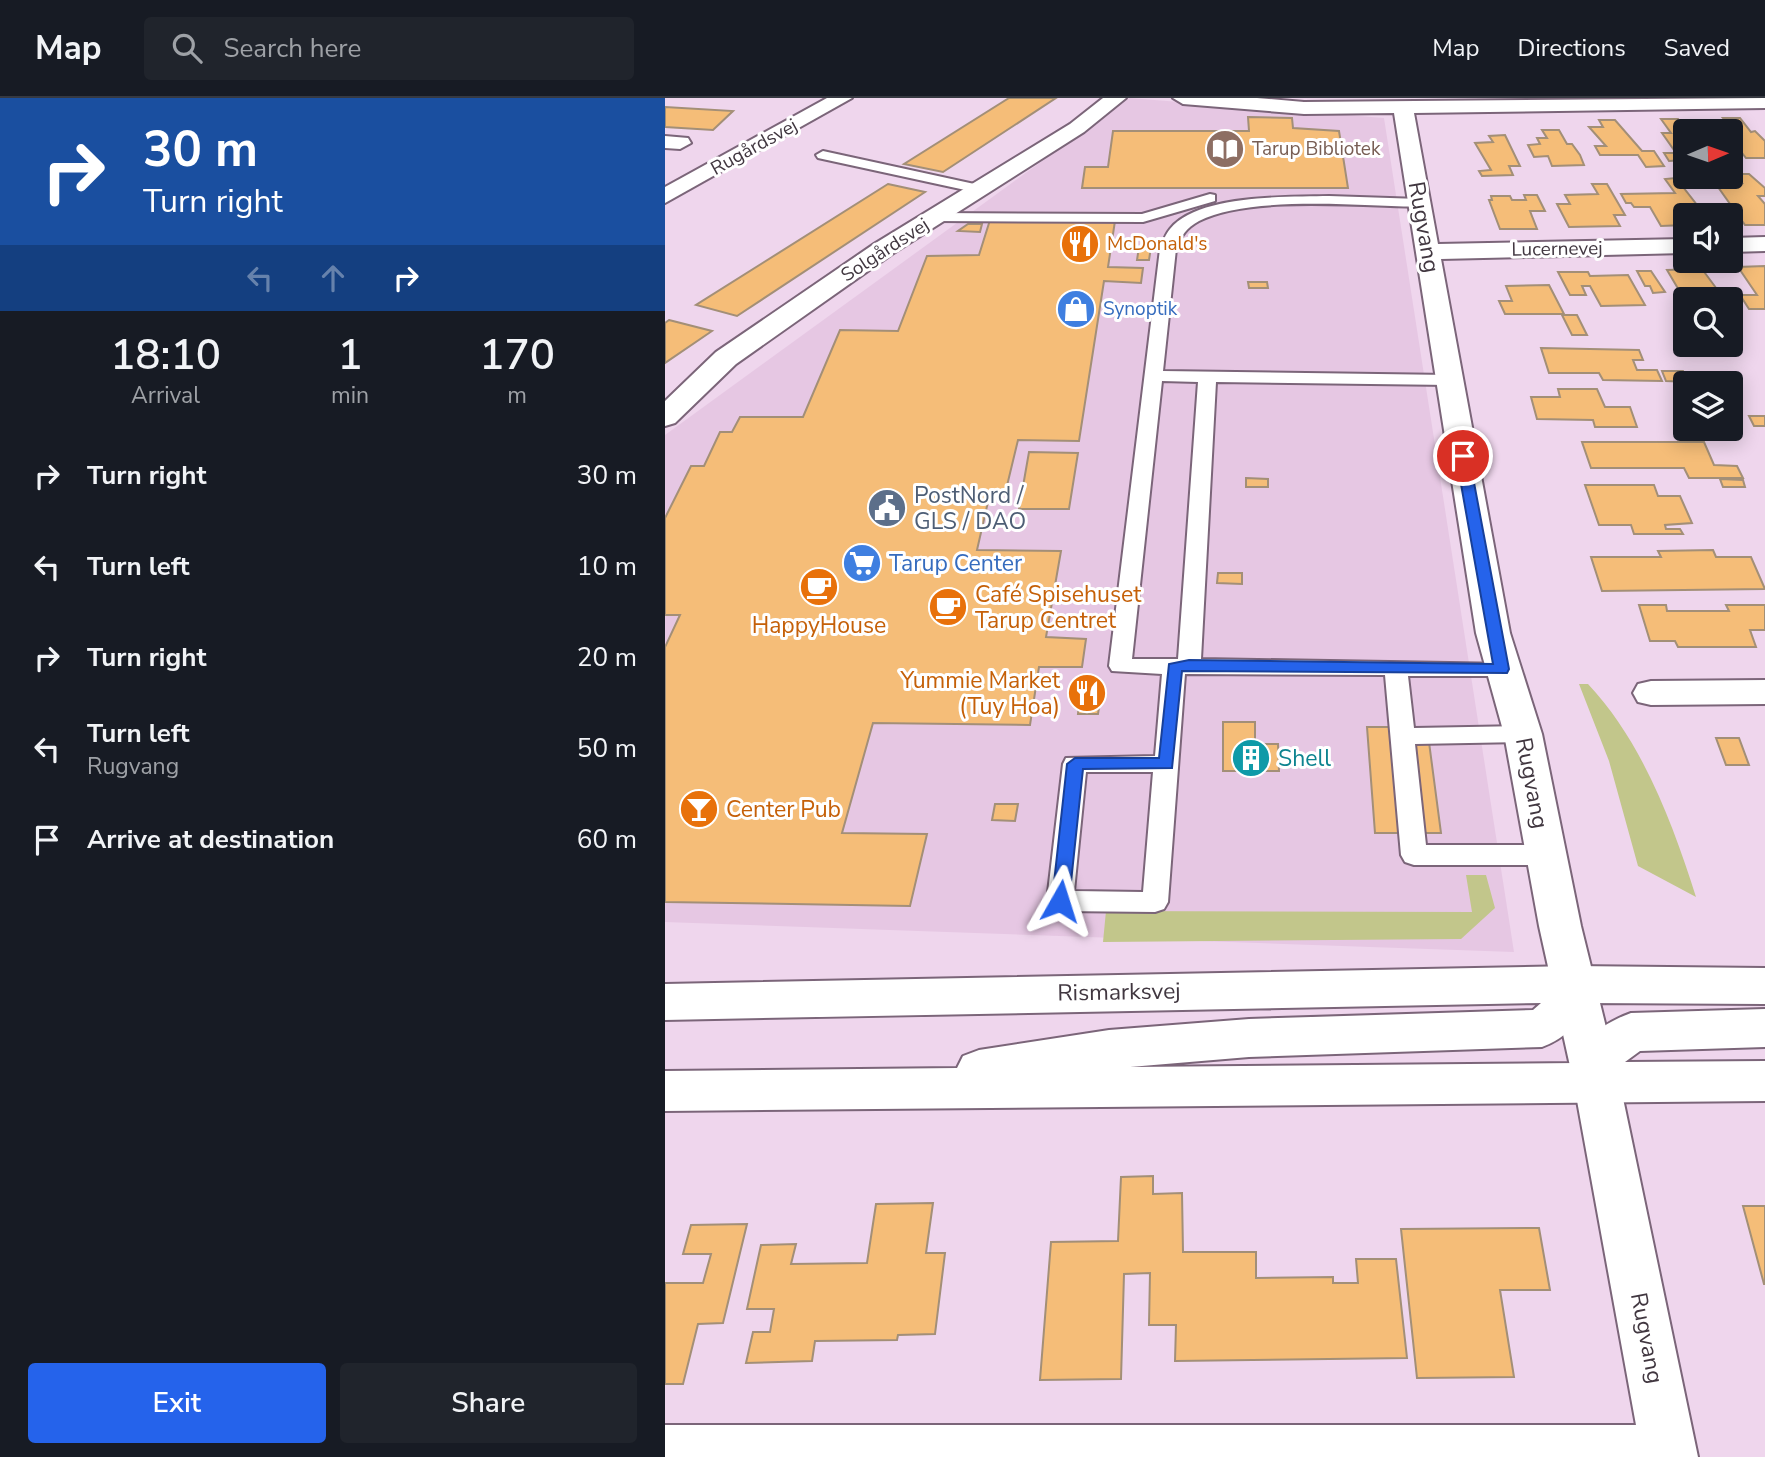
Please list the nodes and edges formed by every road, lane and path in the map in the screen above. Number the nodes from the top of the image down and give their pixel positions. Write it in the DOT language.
graph roads {
  1 [pos="842,98"];
  2 [pos="1116,98"];
  3 [pos="1183,98"];
  4 [pos="1765,102"];
  5 [pos="1403,108"];
  6 [pos="823,155"];
  7 [pos="665,195"];
  8 [pos="977,197"];
  9 [pos="1284,201"];
  10 [pos="1419,203"];
  11 [pos="936,217"];
  12 [pos="1765,244"];
  13 [pos="1743,245"];
  14 [pos="1673,246"];
  15 [pos="1428,252"];
  16 [pos="1154,376"];
  17 [pos="1207,377"];
  18 [pos="1450,380"];
  19 [pos="665,416"];
  20 [pos="1182,666"];
  21 [pos="1396,668"];
  22 [pos="1502,669"];
  23 [pos="1765,692"];
  24 [pos="1651,693"];
  25 [pos="1523,734"];
  26 [pos="1403,736"];
  27 [pos="1167,764"];
  28 [pos="1545,855"];
  29 [pos="1573,984"];
  30 [pos="1765,985"];
  31 [pos="665,1002"];
  32 [pos="1765,1028"];
  33 [pos="1765,1082"];
  34 [pos="1597,1084"];
  35 [pos="846,1090"];
  36 [pos="665,1091"];
  37 [pos="665,1453"];
  38 [pos="1669,1455"];
  1 -- 7 [label="street, Rugårdsvej"];
  2 -- 8 [label="street, Solgårdsvej"];
  3 -- 5 [label="street"];
  4 -- 5 [label="street"];
  5 -- 10 [label="street, Rugvang"];
  6 -- 8 [label="lane"];
  8 -- 11 [label="street, Solgårdsvej"];
  9 -- 10 [label="lane"];
  9 -- 11 [label="lane"];
  9 -- 16 [label="lane"];
  10 -- 15 [label="street, Rugvang"];
  11 -- 19 [label="street, Solgårdsvej"];
  12 -- 13 [label="street"];
  14 -- 15 [label="street, Lucernevej"];
  15 -- 18 [label="street, Rugvang"];
  16 -- 17 [label="lane"];
  16 -- 20 [label="lane"];
  17 -- 18 [label="lane"];
  17 -- 20 [label="lane"];
  18 -- 22 [label="street, Rugvang"];
  20 -- 21 [label="lane"];
  20 -- 27 [label="lane"];
  21 -- 22 [label="lane"];
  21 -- 26 [label="lane"];
  22 -- 25 [label="street, Rugvang"];
  23 -- 24 [label="street"];
  25 -- 26 [label="lane"];
  25 -- 28 [label="street, Rugvang"];
  26 -- 28 [label="lane"];
  27 -- 27 [label="lane"];
  28 -- 29 [label="street, Rugvang"];
  29 -- 30 [label="street, Rismarksvej"];
  29 -- 31 [label="street, Rismarksvej"];
  29 -- 34 [label="street, Rugvang"];
  29 -- 35 [label="street"];
  32 -- 34 [label="street"];
  33 -- 34 [label="street"];
  34 -- 35 [label="street"];
  34 -- 38 [label="street, Rugvang"];
  35 -- 36 [label="street"];
  37 -- 38 [label="street"];
}
